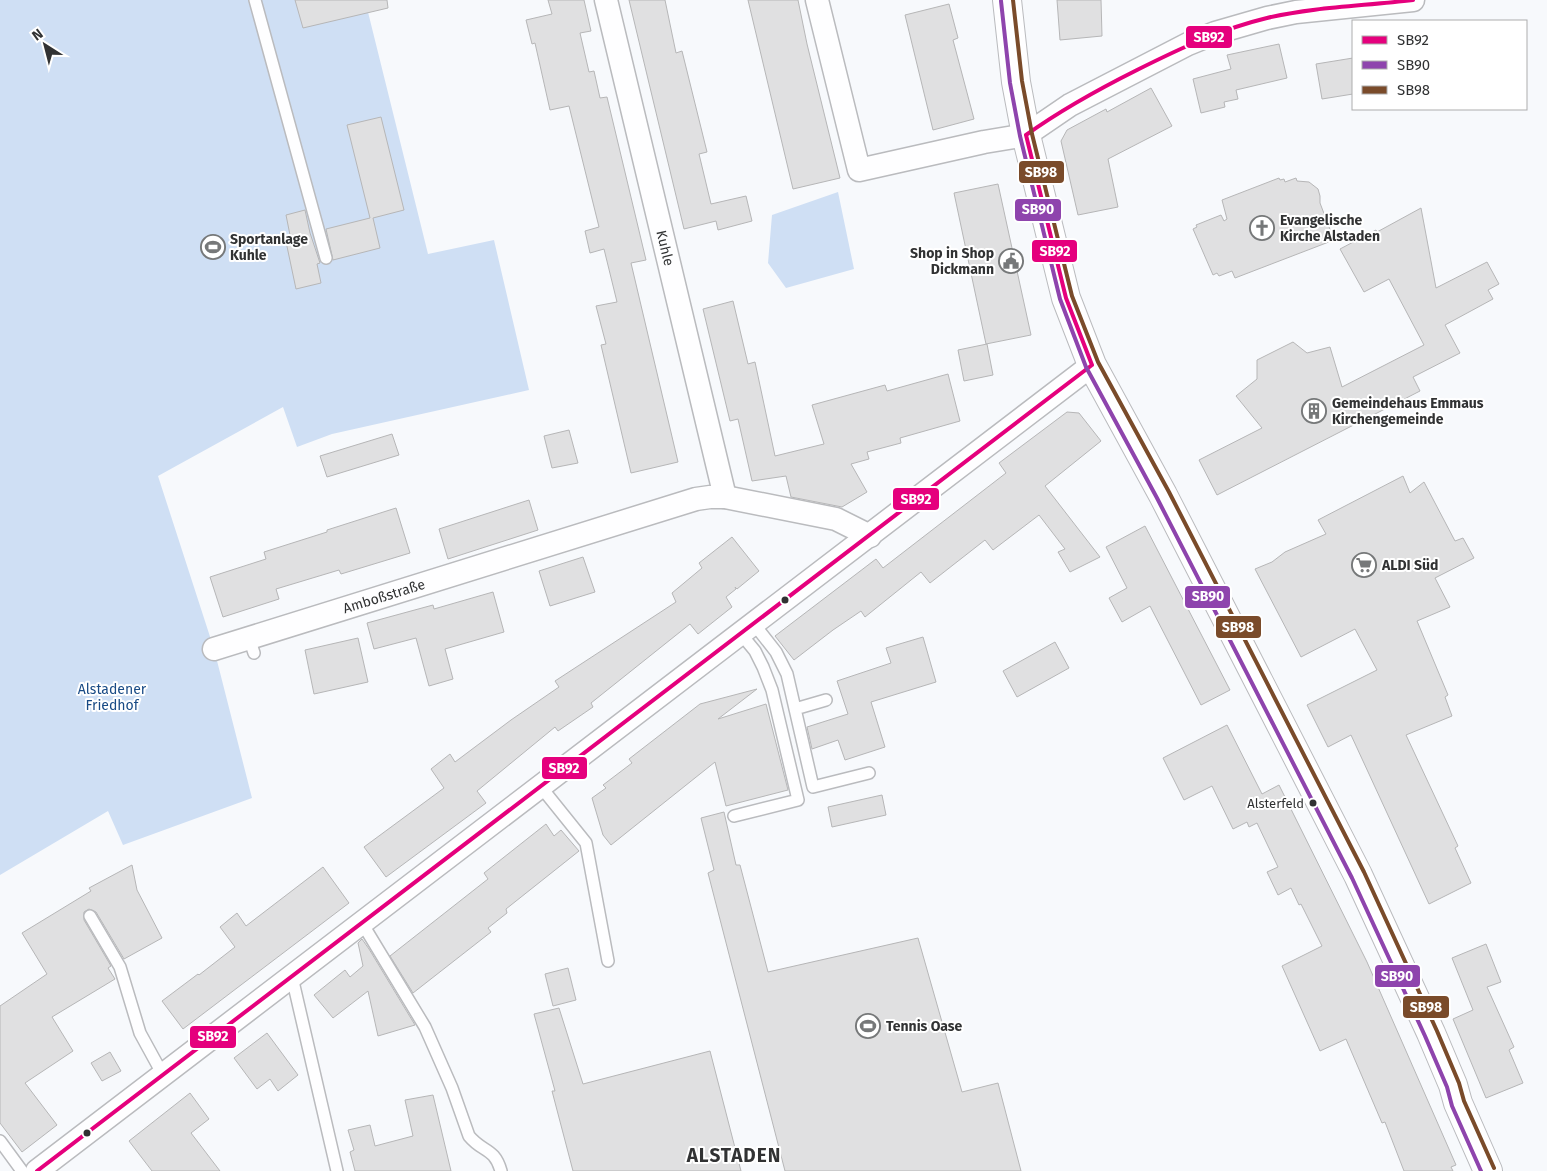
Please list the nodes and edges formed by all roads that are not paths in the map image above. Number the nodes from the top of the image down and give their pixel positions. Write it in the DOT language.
graph roads {
  1 [pos="255,0"];
  2 [pos="606,0"];
  3 [pos="817,0"];
  4 [pos="1007,0"];
  5 [pos="1413,0"];
  6 [pos="1026,135"];
  7 [pos="326,258"];
  8 [pos="1092,365"];
  9 [pos="725,497"];
  10 [pos="870,536"];
  11 [pos="748,629"];
  12 [pos="214,649"];
  13 [pos="826,700"];
  14 [pos="795,709"];
  15 [pos="869,773"];
  16 [pos="541,787"];
  17 [pos="734,816"];
  18 [pos="90,916"];
  19 [pos="362,923"];
  20 [pos="608,961"];
  21 [pos="292,977"];
  22 [pos="163,1075"];
  23 [pos="0,1141"];
  24 [pos="22,1171"];
  25 [pos="37,1171"];
  26 [pos="337,1171"];
  27 [pos="501,1171"];
  28 [pos="1488,1171"];
  1 -- 7 [label="lane"];
  2 -- 9 [label="street, Kuhle"];
  3 -- 6 [label="street"];
  4 -- 6 [label="street"];
  5 -- 6 [label="street"];
  6 -- 8 [label="street"];
  8 -- 10 [label="street"];
  8 -- 28 [label="street"];
  9 -- 10 [label="street, Amboßstraße"];
  9 -- 12 [label="street, Amboßstraße"];
  10 -- 11 [label="street"];
  11 -- 14 [label="lane"];
  11 -- 16 [label="street"];
  11 -- 17 [label="lane"];
  13 -- 14 [label="lane"];
  14 -- 15 [label="lane"];
  16 -- 19 [label="street"];
  16 -- 20 [label="lane"];
  18 -- 22 [label="lane"];
  19 -- 21 [label="street"];
  19 -- 27 [label="lane"];
  21 -- 22 [label="street"];
  21 -- 26 [label="lane"];
  22 -- 25 [label="street"];
  23 -- 24 [label="lane"];
}
